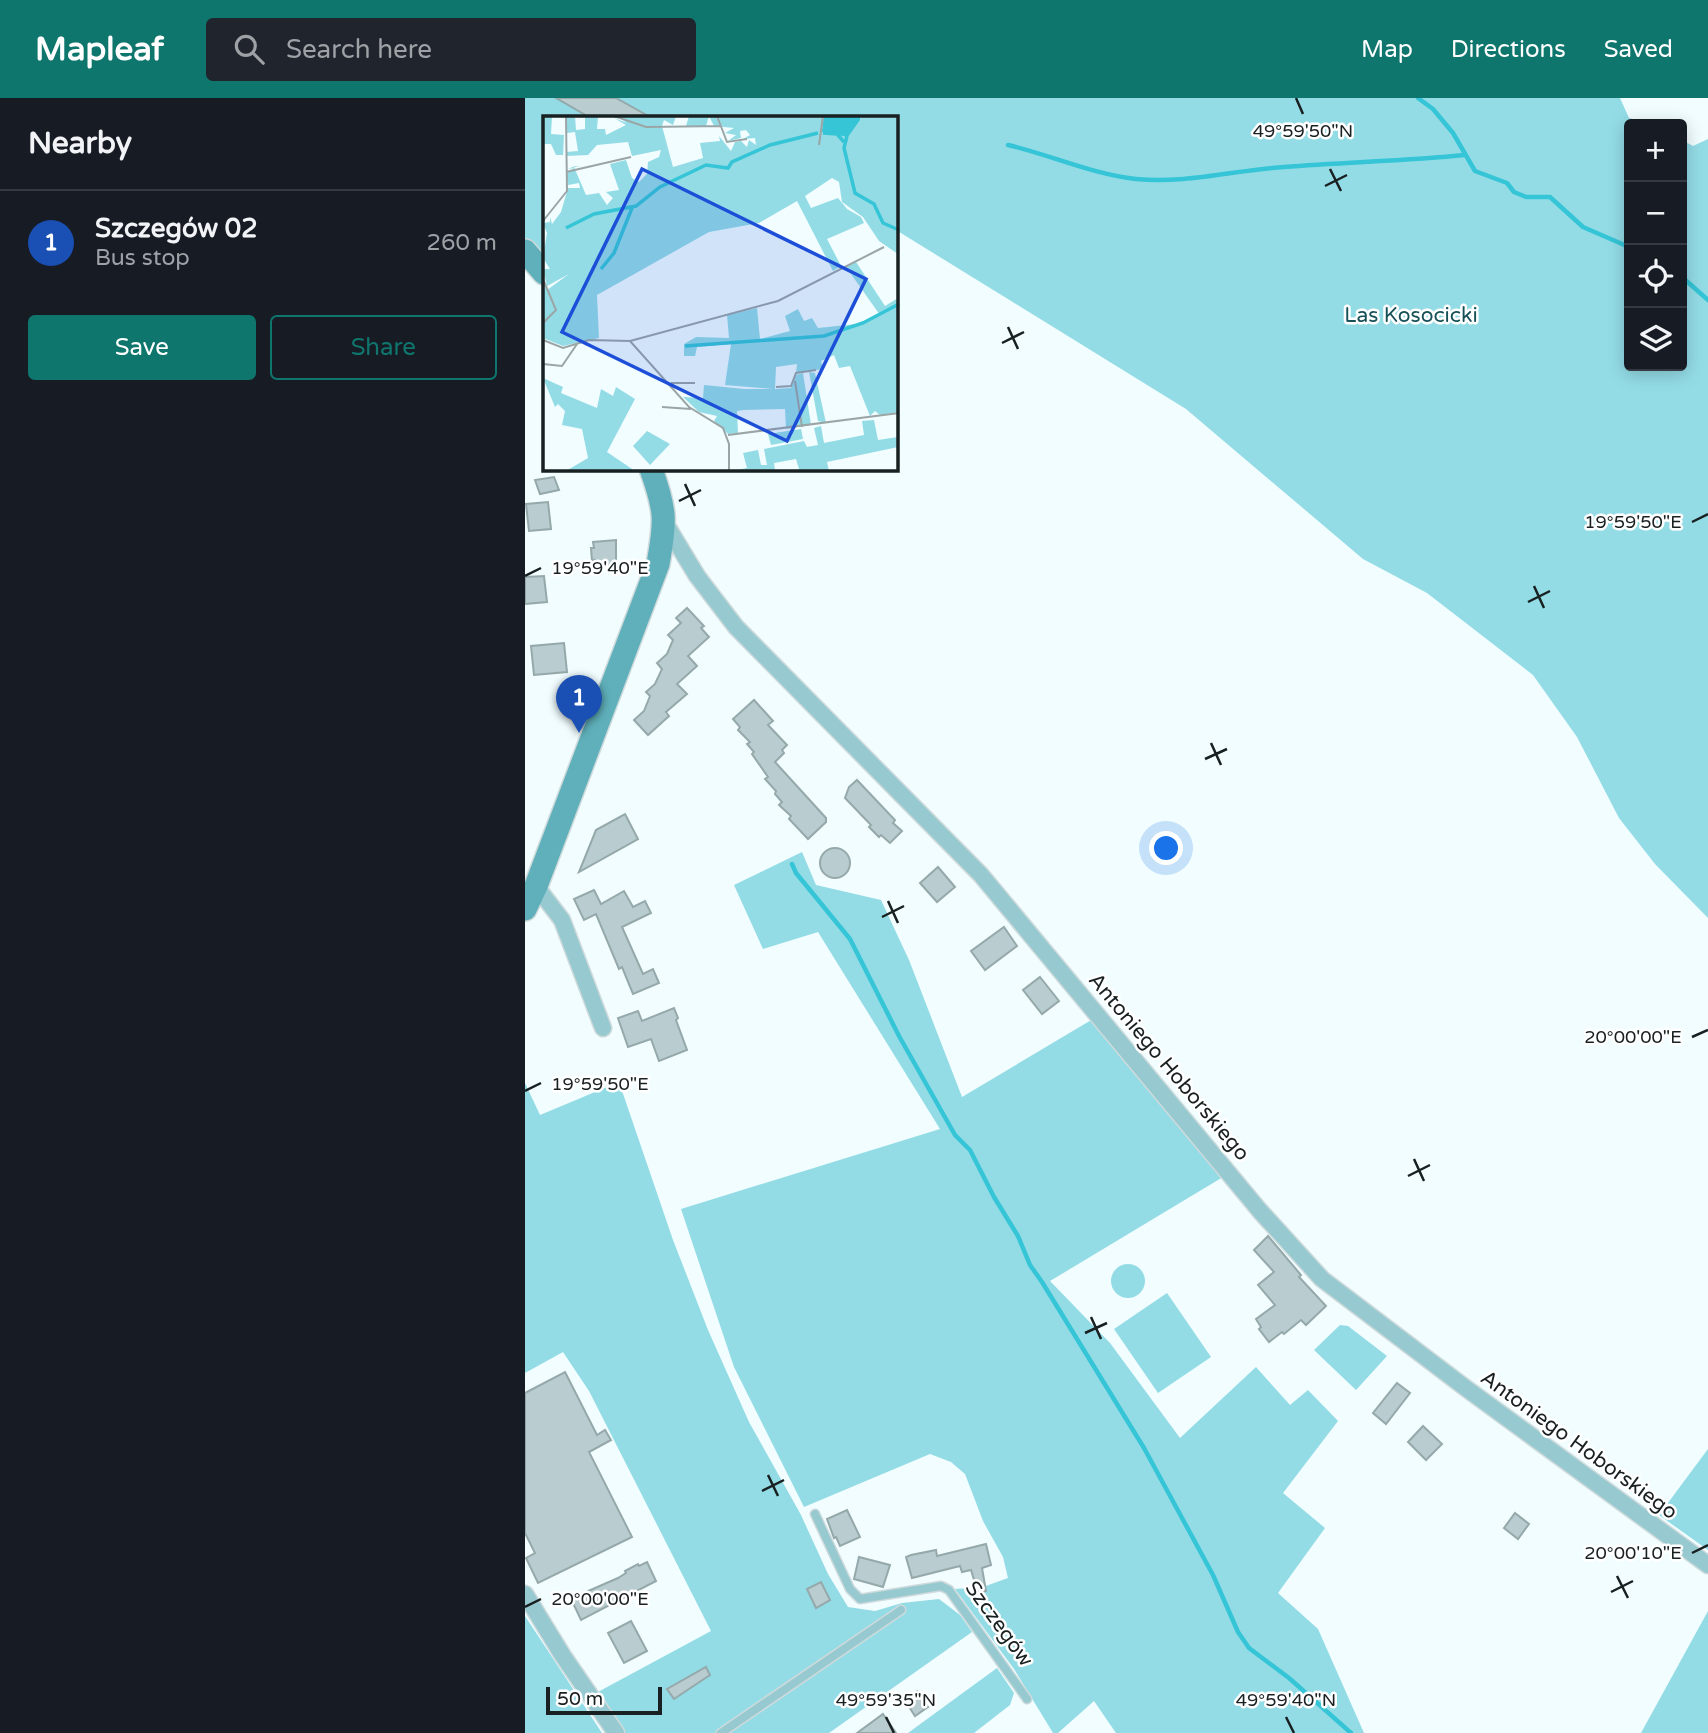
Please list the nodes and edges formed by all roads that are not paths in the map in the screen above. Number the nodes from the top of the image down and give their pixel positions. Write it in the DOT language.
graph roads {
  1 [pos="525,251"];
  2 [pos="543,272"];
  3 [pos="652,471"];
  4 [pos="665,523"];
  5 [pos="536,886"];
  6 [pos="525,909"];
  7 [pos="603,1028"];
  8 [pos="815,1514"];
  9 [pos="1708,1565"];
  10 [pos="525,1594"];
  11 [pos="901,1610"];
  12 [pos="1027,1699"];
  13 [pos="616,1733"];
  14 [pos="721,1733"];
  1 -- 2 [label="street"];
  3 -- 4 [label="street"];
  4 -- 5 [label="street"];
  4 -- 9 [label="street, Antoniego Hoborskiego"];
  5 -- 6 [label="street"];
  5 -- 7 [label="street"];
  8 -- 12 [label="lane, Szczegów"];
  10 -- 13 [label="street"];
  11 -- 14 [label="lane"];
}
